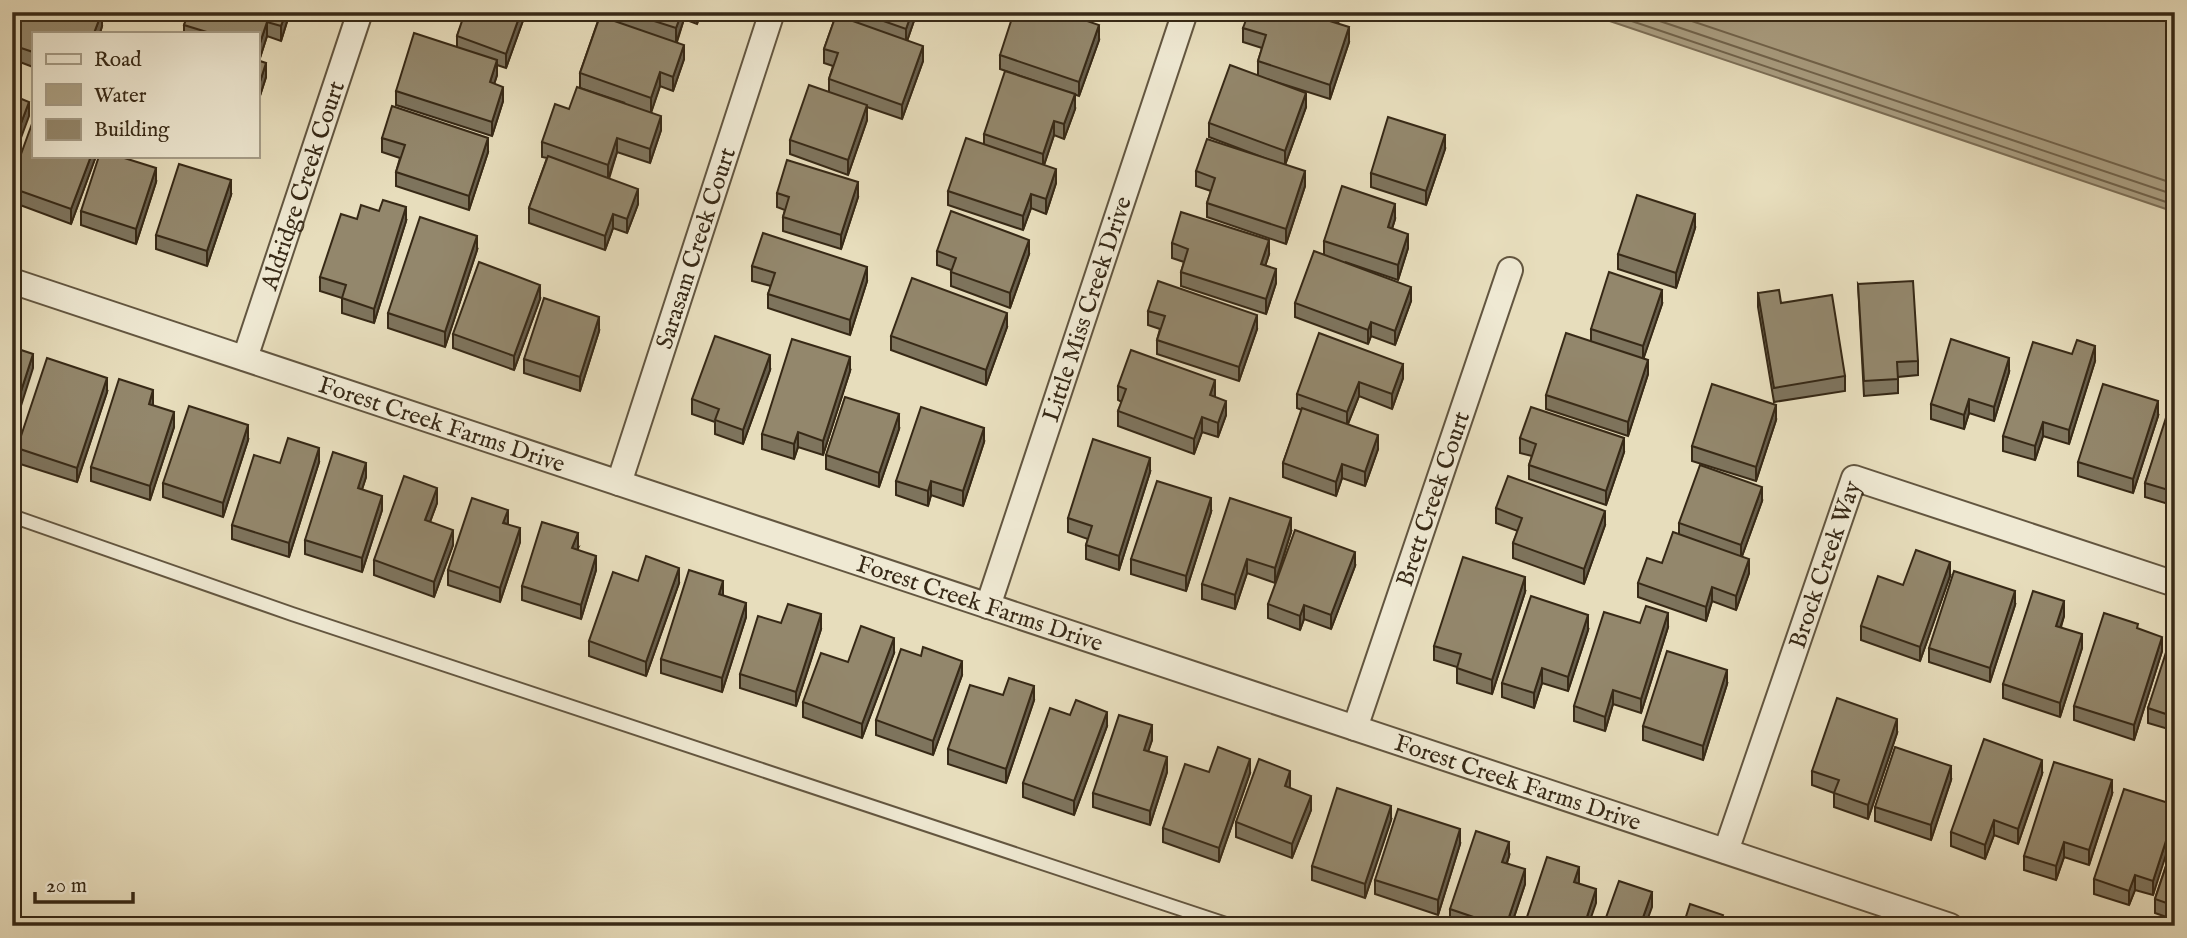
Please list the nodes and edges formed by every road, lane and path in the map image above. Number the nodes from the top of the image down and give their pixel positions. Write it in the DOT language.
graph roads {
  1 [pos="360,12"];
  2 [pos="772,12"];
  3 [pos="1185,12"];
  4 [pos="1510,270"];
  5 [pos="12,281"];
  6 [pos="245,358"];
  7 [pos="619,483"];
  8 [pos="12,516"];
  9 [pos="2175,584"];
  10 [pos="988,606"];
  11 [pos="1355,728"];
  12 [pos="1726,851"];
  13 [pos="1232,926"];
  14 [pos="1950,926"];
  1 -- 6 [label="street, Aldridge Creek Court"];
  2 -- 7 [label="street, Sarasam Creek Court"];
  3 -- 10 [label="street, Little Miss Creek Drive"];
  4 -- 11 [label="street, Brett Creek Court"];
  5 -- 6 [label="street, Forest Creek Farms Drive"];
  6 -- 7 [label="street, Forest Creek Farms Drive"];
  7 -- 10 [label="street, Forest Creek Farms Drive"];
  8 -- 13 [label="lane"];
  9 -- 12 [label="street, Brock Creek Way"];
  10 -- 11 [label="street, Forest Creek Farms Drive"];
  11 -- 12 [label="street, Forest Creek Farms Drive"];
  12 -- 14 [label="street, Forest Creek Farms Drive"];
}
